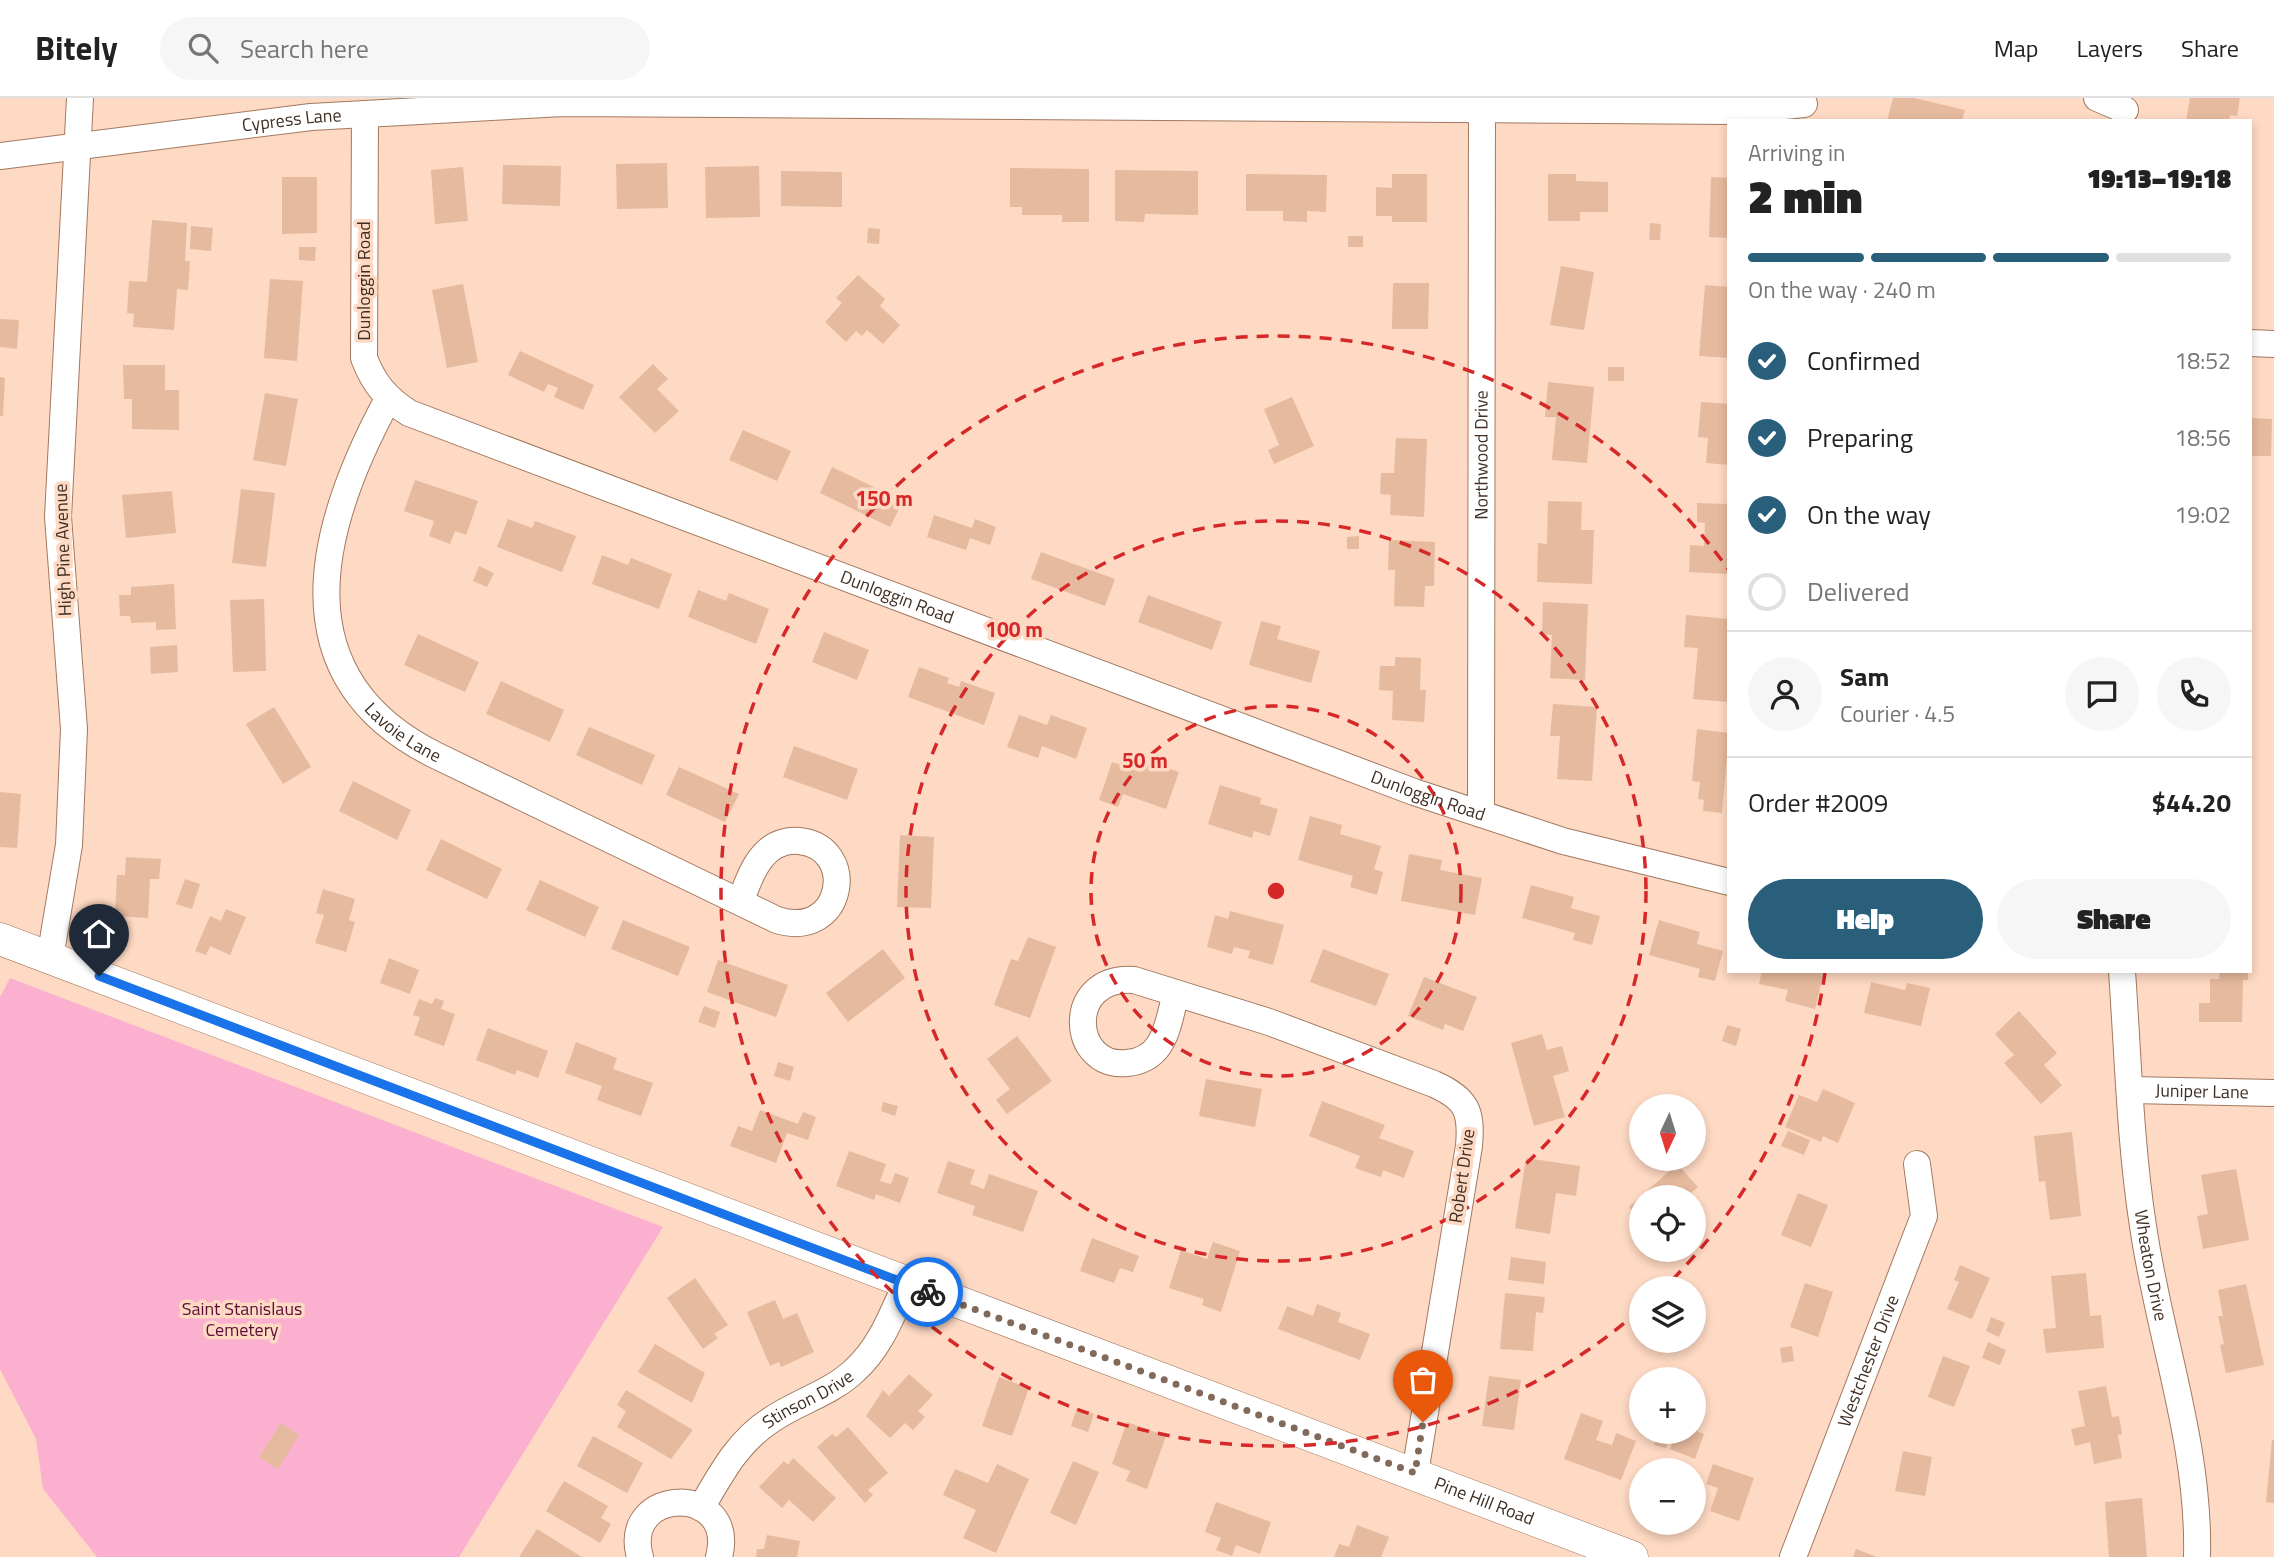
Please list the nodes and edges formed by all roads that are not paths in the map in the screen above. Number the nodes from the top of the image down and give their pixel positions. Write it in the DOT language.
graph roads {
  1 [pos="80,98"];
  2 [pos="2097,98"];
  3 [pos="562,101"];
  4 [pos="920,102"];
  5 [pos="1201,103"];
  6 [pos="1482,104"];
  7 [pos="1804,108"];
  8 [pos="2125,109"];
  9 [pos="365,114"];
  10 [pos="76,147"];
  11 [pos="0,156"];
  12 [pos="2252,344"];
  13 [pos="2274,344"];
  14 [pos="388,399"];
  15 [pos="1481,814"];
  16 [pos="1727,882"];
  17 [pos="740,902"];
  18 [pos="0,939"];
  19 [pos="50,958"];
  20 [pos="2122,973"];
  21 [pos="1176,994"];
  22 [pos="2130,1090"];
  23 [pos="2274,1093"];
  24 [pos="1917,1164"];
  25 [pos="906,1284"];
  26 [pos="1415,1473"];
  27 [pos="701,1508"];
  28 [pos="640,1557"];
  29 [pos="719,1557"];
  30 [pos="1632,1557"];
  31 [pos="1793,1557"];
  32 [pos="2197,1557"];
  1 -- 10 [label="street, High Pine Avenue"];
  2 -- 8 [label="street"];
  3 -- 4 [label="street, Cypress Lane"];
  3 -- 9 [label="street, Cypress Lane"];
  4 -- 5 [label="street, Cypress Lane"];
  5 -- 6 [label="street, Cypress Lane"];
  6 -- 7 [label="street, Cypress Lane"];
  6 -- 15 [label="street, Northwood Drive"];
  9 -- 10 [label="street, Cypress Lane"];
  9 -- 14 [label="street, Dunloggin Road"];
  10 -- 11 [label="street, Cypress Lane"];
  10 -- 19 [label="street, High Pine Avenue"];
  12 -- 13 [label="street"];
  14 -- 15 [label="street, Dunloggin Road"];
  14 -- 17 [label="street, Lavoie Lane"];
  15 -- 16 [label="street, Dunloggin Road"];
  18 -- 19 [label="street, Pine Hill Road"];
  19 -- 25 [label="street, Pine Hill Road"];
  20 -- 22 [label="street, Wheaton Drive"];
  21 -- 26 [label="street, Robert Drive"];
  22 -- 23 [label="street, Juniper Lane"];
  22 -- 32 [label="street, Wheaton Drive"];
  24 -- 31 [label="street, Westchester Drive"];
  25 -- 26 [label="street, Pine Hill Road"];
  25 -- 27 [label="street, Stinson Drive"];
  26 -- 30 [label="street, Pine Hill Road"];
  27 -- 28 [label="street"];
  27 -- 29 [label="street"];
}
